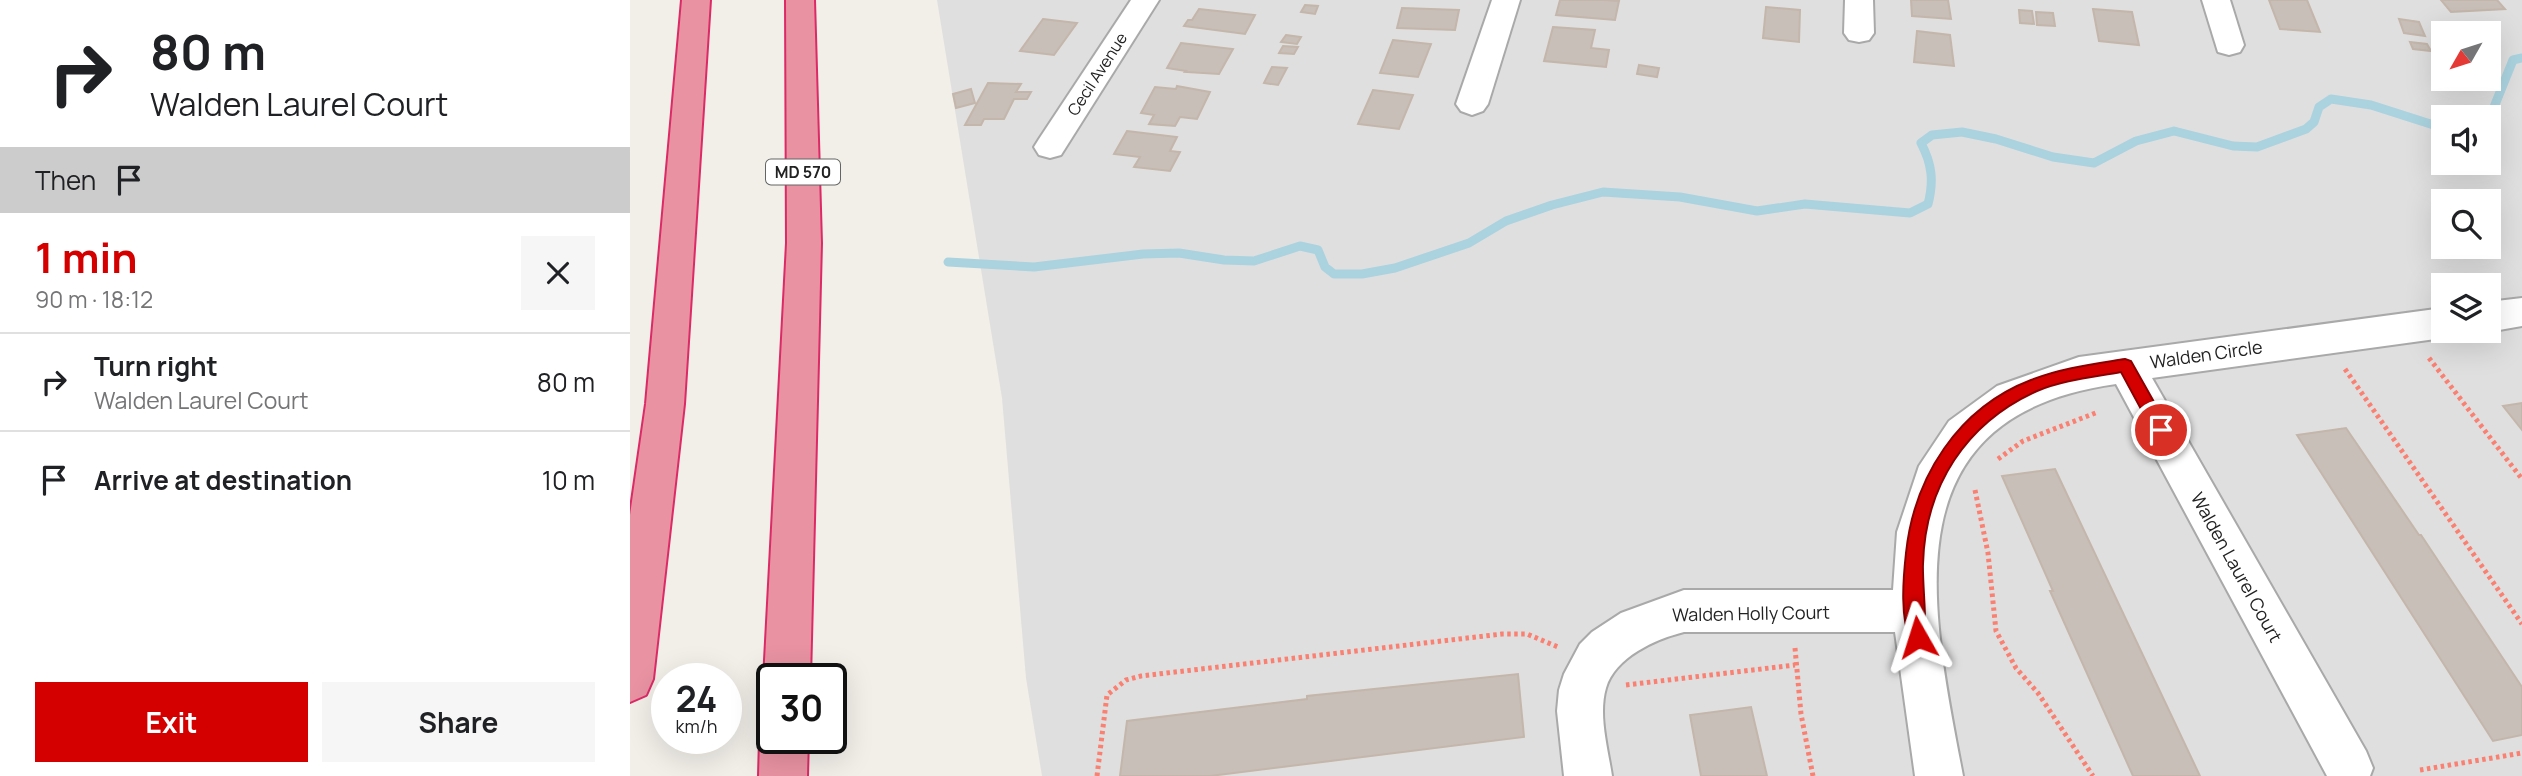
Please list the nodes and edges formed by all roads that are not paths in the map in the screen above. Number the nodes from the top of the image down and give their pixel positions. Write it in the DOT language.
graph roads {
  1 [pos="696,0"];
  2 [pos="800,0"];
  3 [pos="1145,0"];
  4 [pos="1506,0"];
  5 [pos="1859,0"];
  6 [pos="2216,0"];
  7 [pos="1859,33"];
  8 [pos="2230,45"];
  9 [pos="1472,104"];
  10 [pos="1050,147"];
  11 [pos="2522,312"];
  12 [pos="2501,315"];
  13 [pos="2431,340"];
  14 [pos="2125,365"];
  15 [pos="1914,611"];
  16 [pos="788,663"];
  17 [pos="630,679"];
  18 [pos="784,754"];
  19 [pos="2349,768"];
  20 [pos="783,776"];
  21 [pos="1588,776"];
  22 [pos="1939,776"];
  1 -- 17 [label="highway"];
  2 -- 16 [label="highway, MD 570"];
  3 -- 10 [label="street, Cecil Avenue"];
  4 -- 9 [label="street"];
  5 -- 7 [label="street"];
  6 -- 8 [label="street"];
  11 -- 12 [label="street"];
  13 -- 14 [label="street, Walden Circle"];
  14 -- 15 [label="street, Walden Circle"];
  14 -- 19 [label="street, Walden Laurel Court"];
  15 -- 21 [label="street, Walden Holly Court"];
  15 -- 22 [label="street, Walden Circle"];
  18 -- 20 [label="highway"];
}
